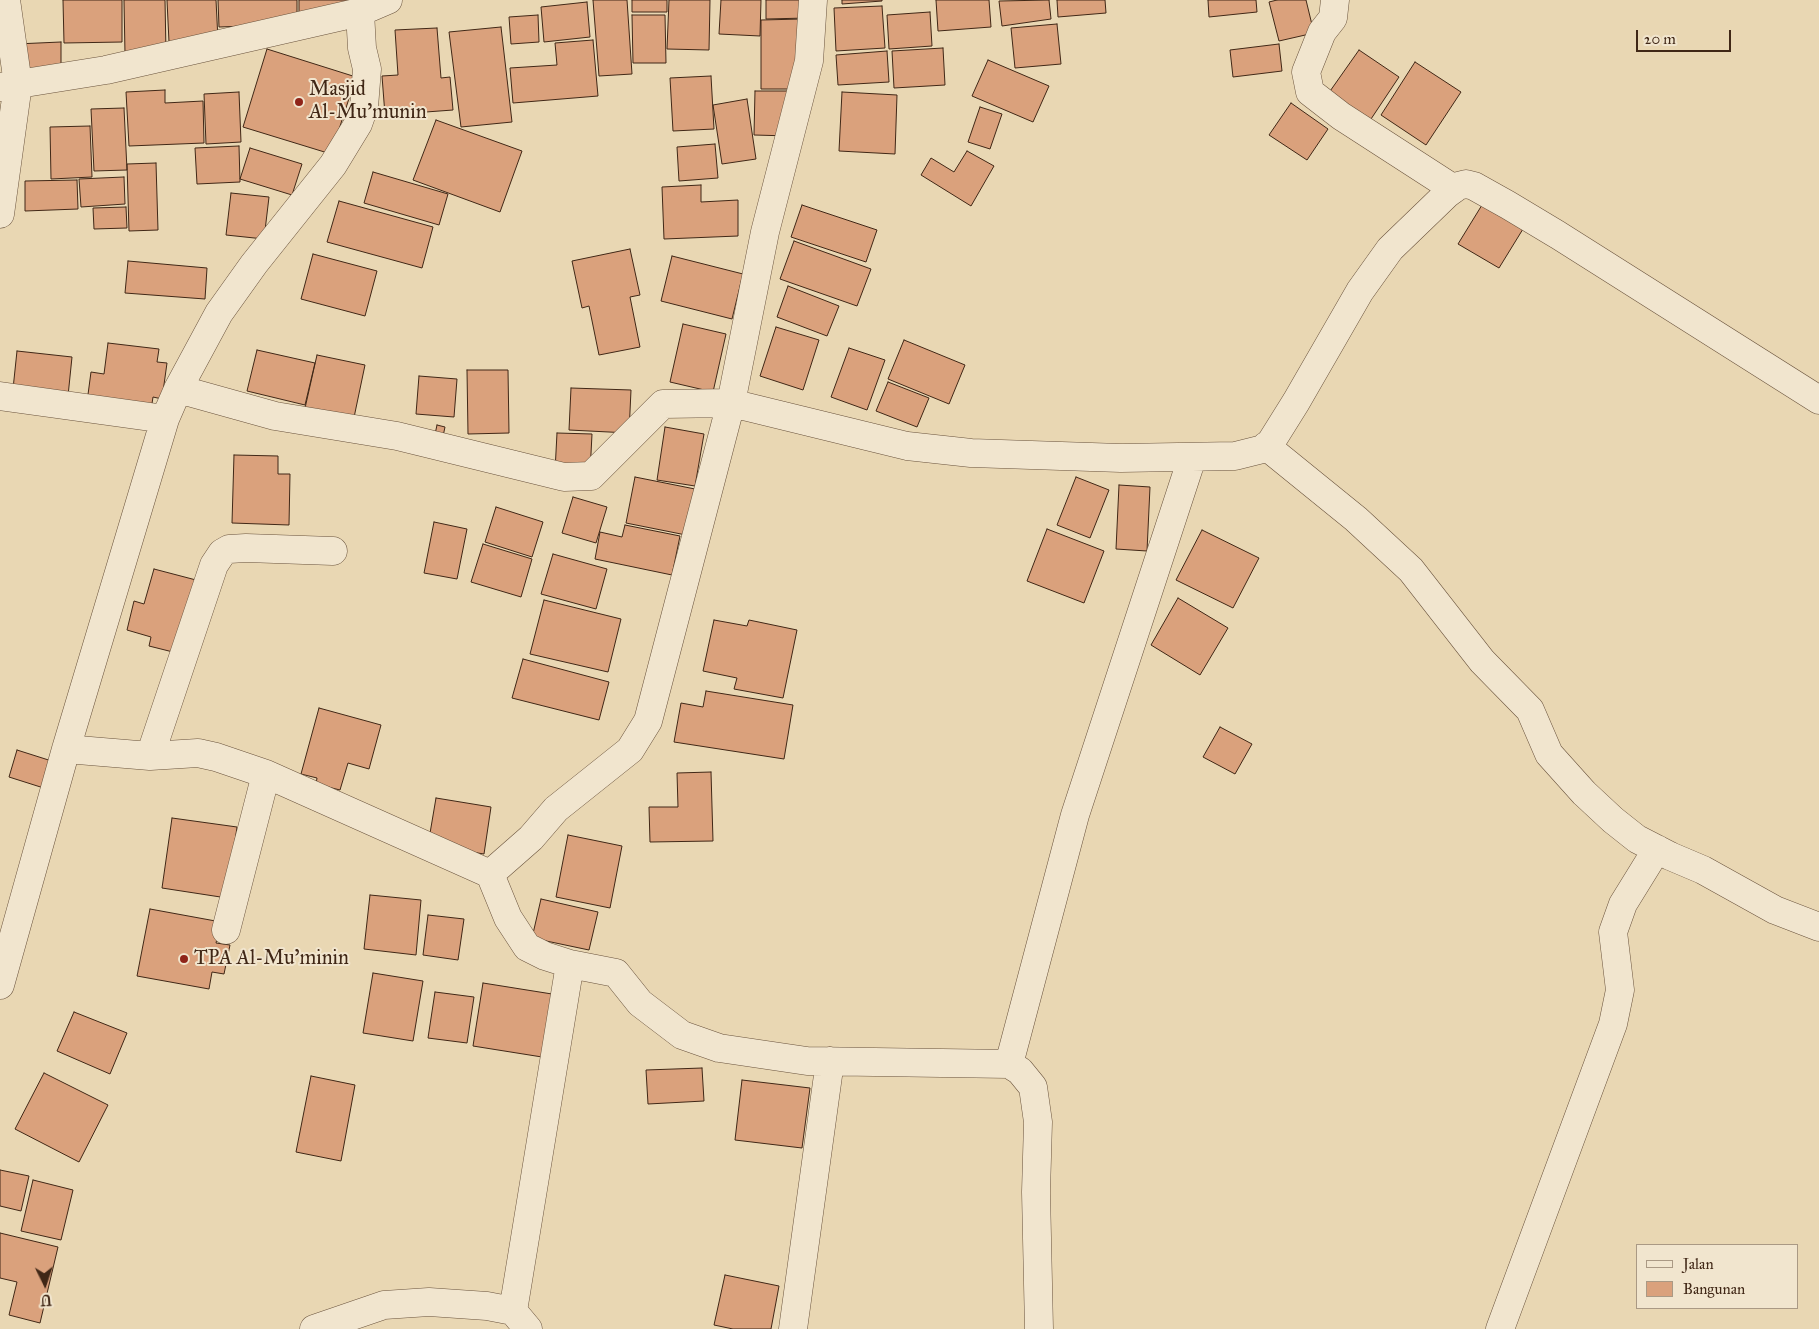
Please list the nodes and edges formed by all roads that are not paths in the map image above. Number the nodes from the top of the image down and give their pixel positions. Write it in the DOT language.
graph roads {
  1 [pos="6,0"];
  2 [pos="388,0"];
  3 [pos="813,0"];
  4 [pos="1335,0"];
  5 [pos="360,12"];
  6 [pos="9,86"];
  7 [pos="1454,189"];
  8 [pos="0,214"];
  9 [pos="178,390"];
  10 [pos="0,396"];
  11 [pos="1819,400"];
  12 [pos="731,402"];
  13 [pos="164,419"];
  14 [pos="1266,446"];
  15 [pos="1192,458"];
  16 [pos="333,551"];
  17 [pos="66,750"];
  18 [pos="150,756"];
  19 [pos="266,774"];
  20 [pos="1657,849"];
  21 [pos="490,874"];
  22 [pos="1819,927"];
  23 [pos="226,930"];
  24 [pos="570,964"];
  25 [pos="0,985"];
  26 [pos="830,1061"];
  27 [pos="1009,1064"];
  28 [pos="520,1320"];
  29 [pos="314,1329"];
  30 [pos="794,1329"];
  31 [pos="1039,1329"];
  32 [pos="1500,1329"];
  1 -- 6 [label="street"];
  2 -- 5 [label="street"];
  3 -- 12 [label="street"];
  4 -- 7 [label="street"];
  5 -- 6 [label="street"];
  5 -- 9 [label="street"];
  6 -- 8 [label="street"];
  7 -- 11 [label="street"];
  7 -- 14 [label="street"];
  9 -- 12 [label="street"];
  9 -- 13 [label="street"];
  10 -- 13 [label="street"];
  12 -- 15 [label="street"];
  12 -- 21 [label="street"];
  13 -- 17 [label="street"];
  14 -- 15 [label="street"];
  14 -- 20 [label="street"];
  15 -- 27 [label="street"];
  16 -- 18 [label="street"];
  17 -- 18 [label="street"];
  17 -- 25 [label="street"];
  18 -- 19 [label="street"];
  19 -- 21 [label="street"];
  19 -- 23 [label="street"];
  20 -- 22 [label="street"];
  20 -- 32 [label="street"];
  21 -- 24 [label="street"];
  24 -- 26 [label="street"];
  24 -- 28 [label="street"];
  26 -- 27 [label="street"];
  26 -- 30 [label="street"];
  27 -- 31 [label="street"];
  28 -- 29 [label="street"];
}
